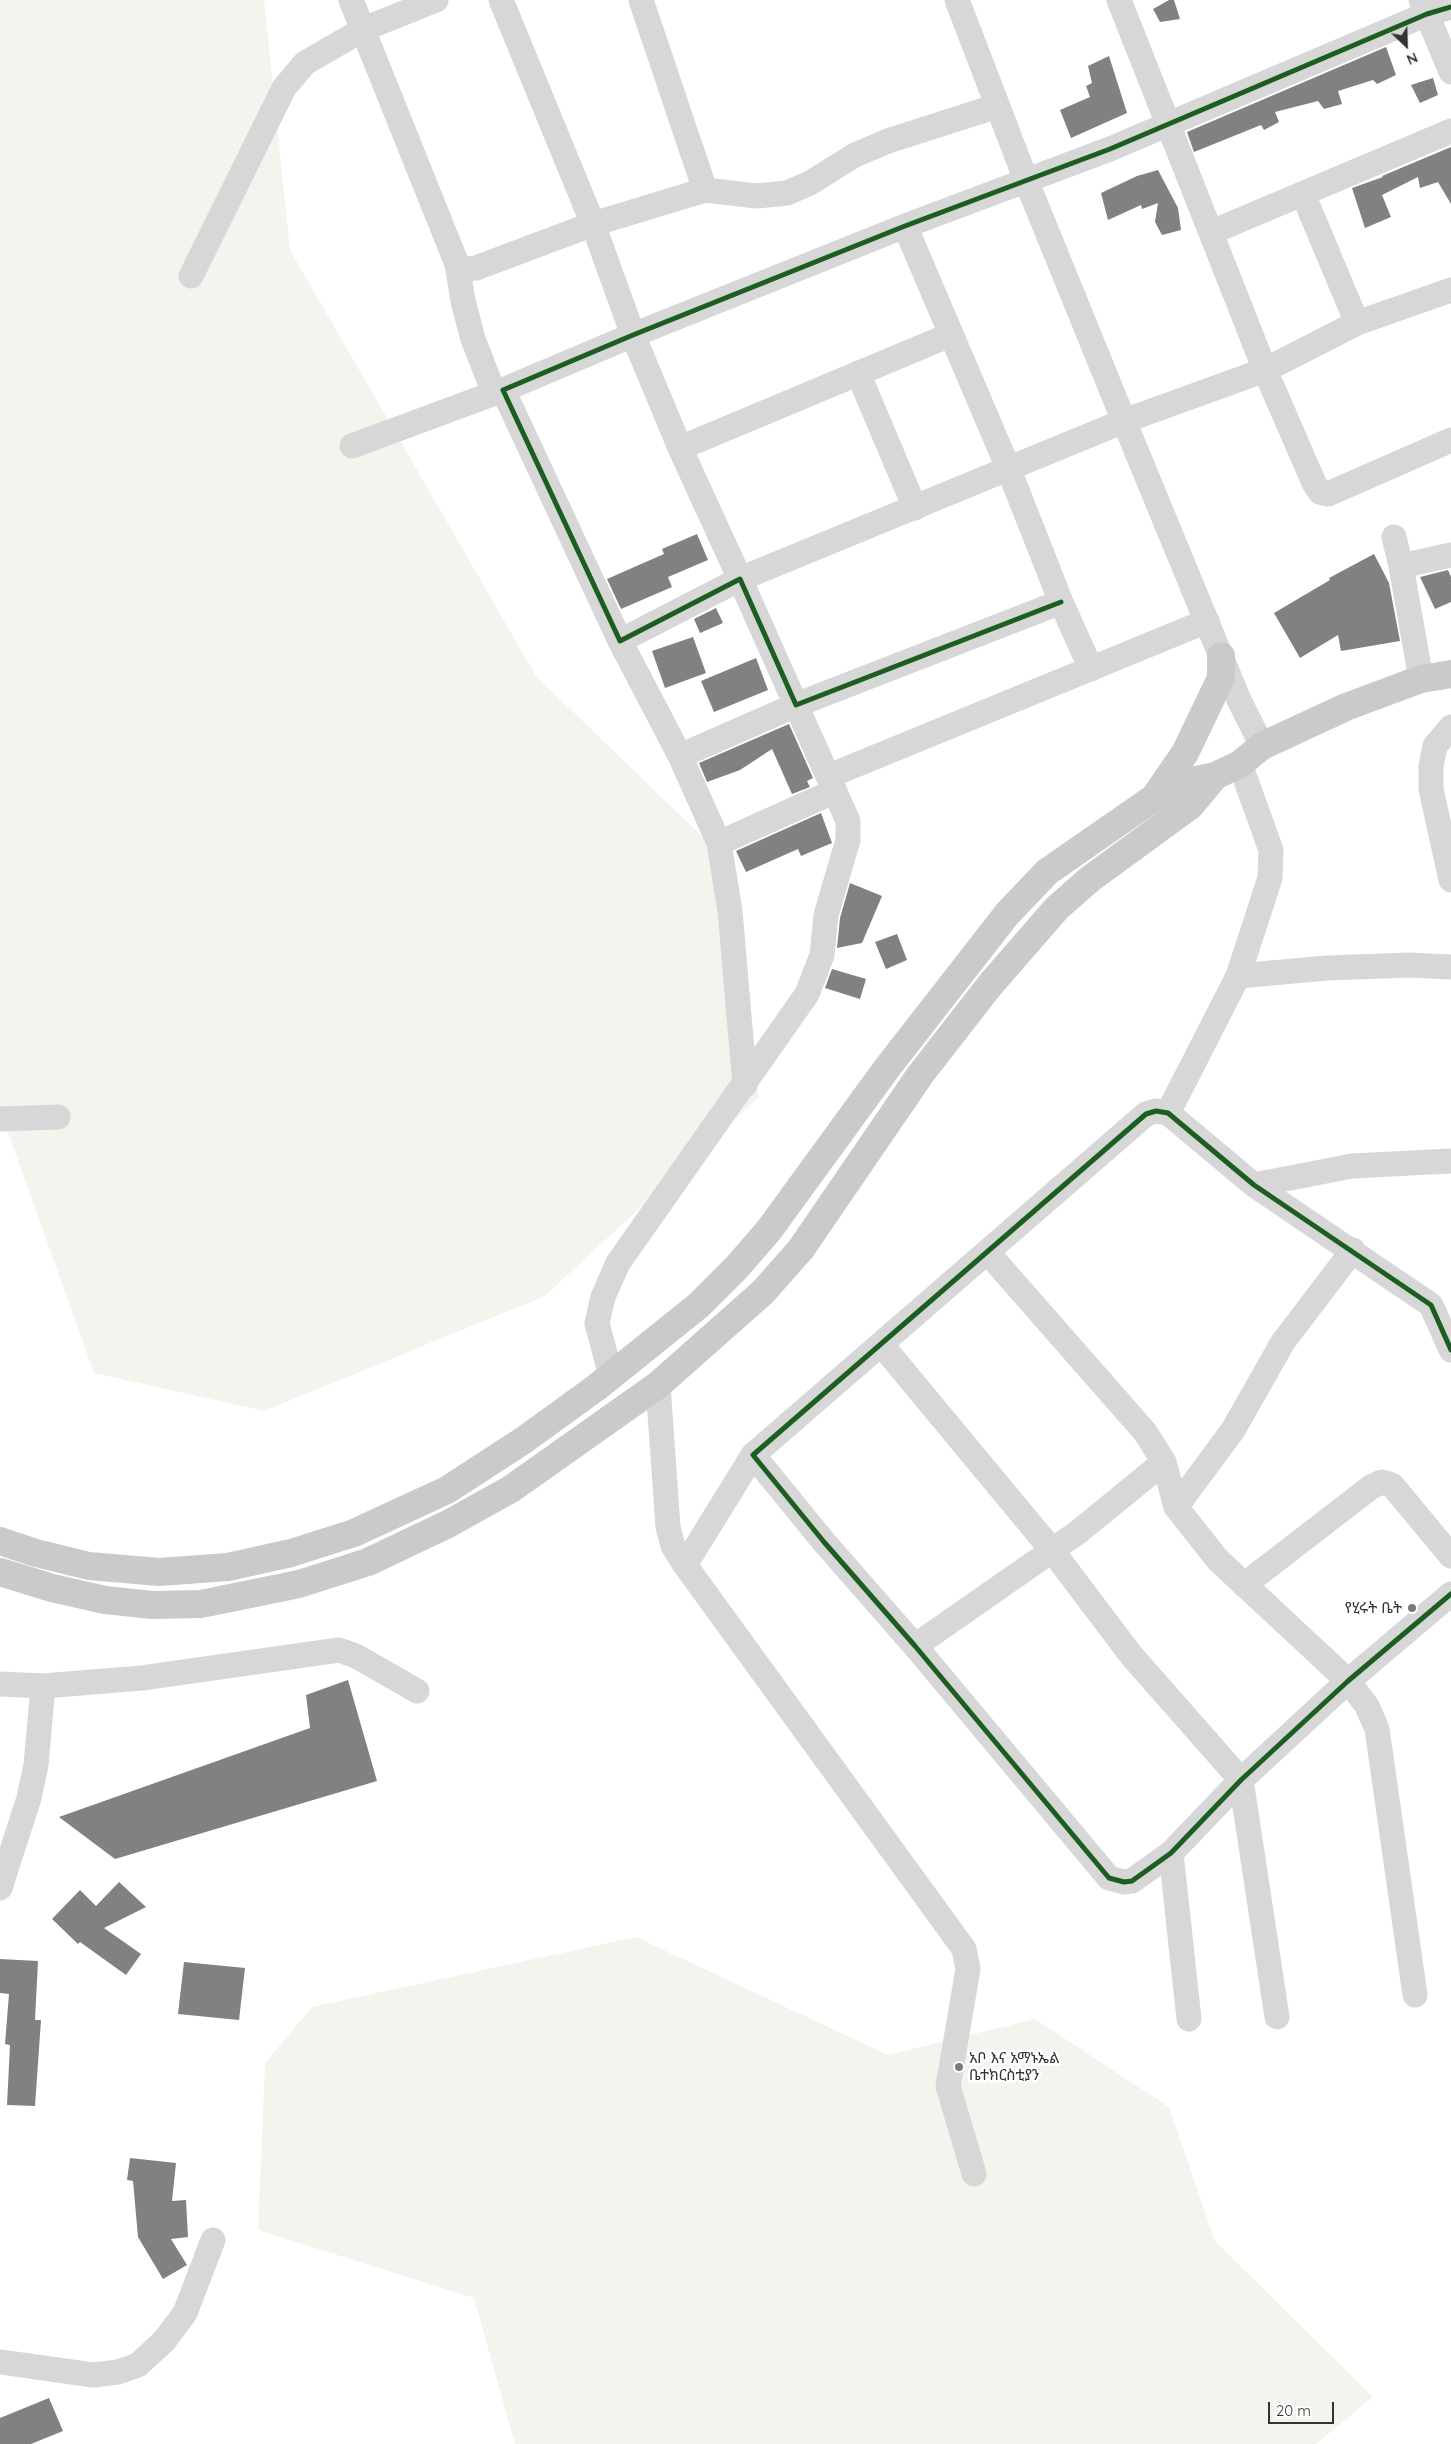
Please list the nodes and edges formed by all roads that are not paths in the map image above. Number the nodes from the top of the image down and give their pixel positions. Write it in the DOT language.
graph roads {
  1 [pos="352,0"];
  2 [pos="436,0"];
  3 [pos="502,0"];
  4 [pos="640,0"];
  5 [pos="957,0"];
  6 [pos="1119,0"];
  7 [pos="1451,6"];
  8 [pos="1424,7"];
  9 [pos="364,29"];
  10 [pos="1451,72"];
  11 [pos="997,106"];
  12 [pos="1168,123"];
  13 [pos="1451,131"];
  14 [pos="1026,180"];
  15 [pos="705,190"];
  16 [pos="1303,194"];
  17 [pos="593,224"];
  18 [pos="905,226"];
  19 [pos="1212,232"];
  20 [pos="457,264"];
  21 [pos="190,276"];
  22 [pos="1451,290"];
  23 [pos="1357,323"];
  24 [pos="950,334"];
  25 [pos="633,335"];
  26 [pos="1265,370"];
  27 [pos="858,373"];
  28 [pos="499,392"];
  29 [pos="1124,421"];
  30 [pos="1451,440"];
  31 [pos="352,446"];
  32 [pos="680,448"];
  33 [pos="1009,470"];
  34 [pos="915,508"];
  35 [pos="1394,537"];
  36 [pos="1451,555"];
  37 [pos="1401,566"];
  38 [pos="740,579"];
  39 [pos="1061,602"];
  40 [pos="1207,621"];
  41 [pos="620,641"];
  42 [pos="1221,656"];
  43 [pos="1091,669"];
  44 [pos="1451,674"];
  45 [pos="1421,678"];
  46 [pos="796,705"];
  47 [pos="1451,727"];
  48 [pos="1262,746"];
  49 [pos="680,756"];
  50 [pos="1240,764"];
  51 [pos="1215,776"];
  52 [pos="832,784"];
  53 [pos="1155,797"];
  54 [pos="719,843"];
  55 [pos="1451,880"];
  56 [pos="1451,967"];
  57 [pos="1238,976"];
  58 [pos="744,1085"];
  59 [pos="1168,1113"];
  60 [pos="58,1117"];
  61 [pos="0,1119"];
  62 [pos="1451,1161"];
  63 [pos="819,1162"];
  64 [pos="849,1182"];
  65 [pos="1254,1185"];
  66 [pos="1353,1250"];
  67 [pos="988,1253"];
  68 [pos="1441,1304"];
  69 [pos="881,1344"];
  70 [pos="1451,1350"];
  71 [pos="604,1381"];
  72 [pos="658,1385"];
  73 [pos="753,1455"];
  74 [pos="1164,1462"];
  75 [pos="1176,1507"];
  76 [pos="0,1541"];
  77 [pos="1051,1549"];
  78 [pos="1451,1556"];
  79 [pos="685,1565"];
  80 [pos="0,1572"];
  81 [pos="1244,1585"];
  82 [pos="1451,1594"];
  83 [pos="915,1646"];
  84 [pos="1348,1681"];
  85 [pos="0,1684"];
  86 [pos="43,1686"];
  87 [pos="417,1691"];
  88 [pos="1241,1780"];
  89 [pos="1171,1853"];
  90 [pos="0,1888"];
  91 [pos="1414,1995"];
  92 [pos="1277,2017"];
  93 [pos="1189,2019"];
  94 [pos="974,2174"];
  95 [pos="213,2240"];
  96 [pos="0,2362"];
  1 -- 9 [label="street"];
  2 -- 9 [label="street"];
  3 -- 17 [label="street"];
  4 -- 15 [label="street"];
  5 -- 11 [label="street"];
  6 -- 12 [label="street"];
  7 -- 8 [label="street"];
  8 -- 10 [label="street"];
  8 -- 12 [label="street"];
  9 -- 20 [label="street"];
  9 -- 21 [label="street"];
  11 -- 14 [label="street"];
  11 -- 15 [label="street"];
  12 -- 14 [label="street"];
  12 -- 19 [label="street"];
  13 -- 16 [label="street"];
  14 -- 18 [label="street"];
  14 -- 29 [label="street"];
  15 -- 17 [label="street"];
  16 -- 19 [label="street"];
  16 -- 23 [label="street"];
  17 -- 20 [label="street"];
  17 -- 25 [label="street"];
  18 -- 24 [label="street"];
  18 -- 25 [label="street"];
  19 -- 26 [label="street"];
  20 -- 28 [label="street"];
  22 -- 23 [label="street"];
  23 -- 26 [label="street"];
  24 -- 27 [label="street"];
  24 -- 33 [label="street"];
  25 -- 28 [label="street"];
  25 -- 32 [label="street"];
  26 -- 29 [label="street"];
  26 -- 30 [label="street"];
  27 -- 32 [label="street"];
  27 -- 34 [label="street"];
  28 -- 31 [label="street"];
  28 -- 41 [label="street"];
  29 -- 33 [label="street"];
  29 -- 40 [label="street"];
  32 -- 38 [label="street"];
  33 -- 34 [label="street"];
  33 -- 39 [label="street"];
  34 -- 38 [label="street"];
  35 -- 37 [label="street"];
  36 -- 37 [label="street"];
  37 -- 45 [label="street"];
  38 -- 41 [label="street"];
  38 -- 46 [label="street"];
  39 -- 43 [label="street"];
  39 -- 46 [label="street"];
  40 -- 42 [label="street"];
  40 -- 43 [label="street"];
  41 -- 49 [label="street"];
  42 -- 48 [label="street"];
  42 -- 53 [label="main road"];
  43 -- 52 [label="street"];
  44 -- 45 [label="main road"];
  45 -- 48 [label="main road"];
  46 -- 49 [label="street"];
  46 -- 52 [label="street"];
  47 -- 55 [label="street"];
  48 -- 50 [label="main road"];
  49 -- 54 [label="street"];
  50 -- 51 [label="main road"];
  50 -- 57 [label="street"];
  51 -- 53 [label="main road"];
  51 -- 64 [label="main road"];
  52 -- 54 [label="street"];
  52 -- 58 [label="street"];
  53 -- 63 [label="main road"];
  54 -- 58 [label="street"];
  56 -- 57 [label="street"];
  57 -- 59 [label="street"];
  58 -- 71 [label="street"];
  59 -- 65 [label="street"];
  59 -- 67 [label="street"];
  60 -- 61 [label="street"];
  62 -- 65 [label="street"];
  63 -- 64 [label="main road"];
  63 -- 71 [label="main road"];
  64 -- 72 [label="main road"];
  65 -- 66 [label="street"];
  66 -- 68 [label="street"];
  66 -- 75 [label="street"];
  67 -- 69 [label="street"];
  67 -- 74 [label="street"];
  68 -- 70 [label="street"];
  69 -- 73 [label="street"];
  69 -- 77 [label="street"];
  71 -- 76 [label="main road"];
  72 -- 79 [label="street"];
  72 -- 80 [label="main road"];
  73 -- 79 [label="street"];
  73 -- 83 [label="street"];
  74 -- 75 [label="street"];
  74 -- 77 [label="street"];
  75 -- 81 [label="street"];
  77 -- 83 [label="street"];
  77 -- 88 [label="street"];
  78 -- 81 [label="street"];
  79 -- 94 [label="street"];
  81 -- 84 [label="street"];
  82 -- 84 [label="street"];
  83 -- 89 [label="street"];
  84 -- 88 [label="street"];
  84 -- 91 [label="street"];
  85 -- 86 [label="street"];
  86 -- 87 [label="street"];
  86 -- 90 [label="street"];
  88 -- 89 [label="street"];
  88 -- 92 [label="street"];
  89 -- 93 [label="street"];
  95 -- 96 [label="street"];
}
